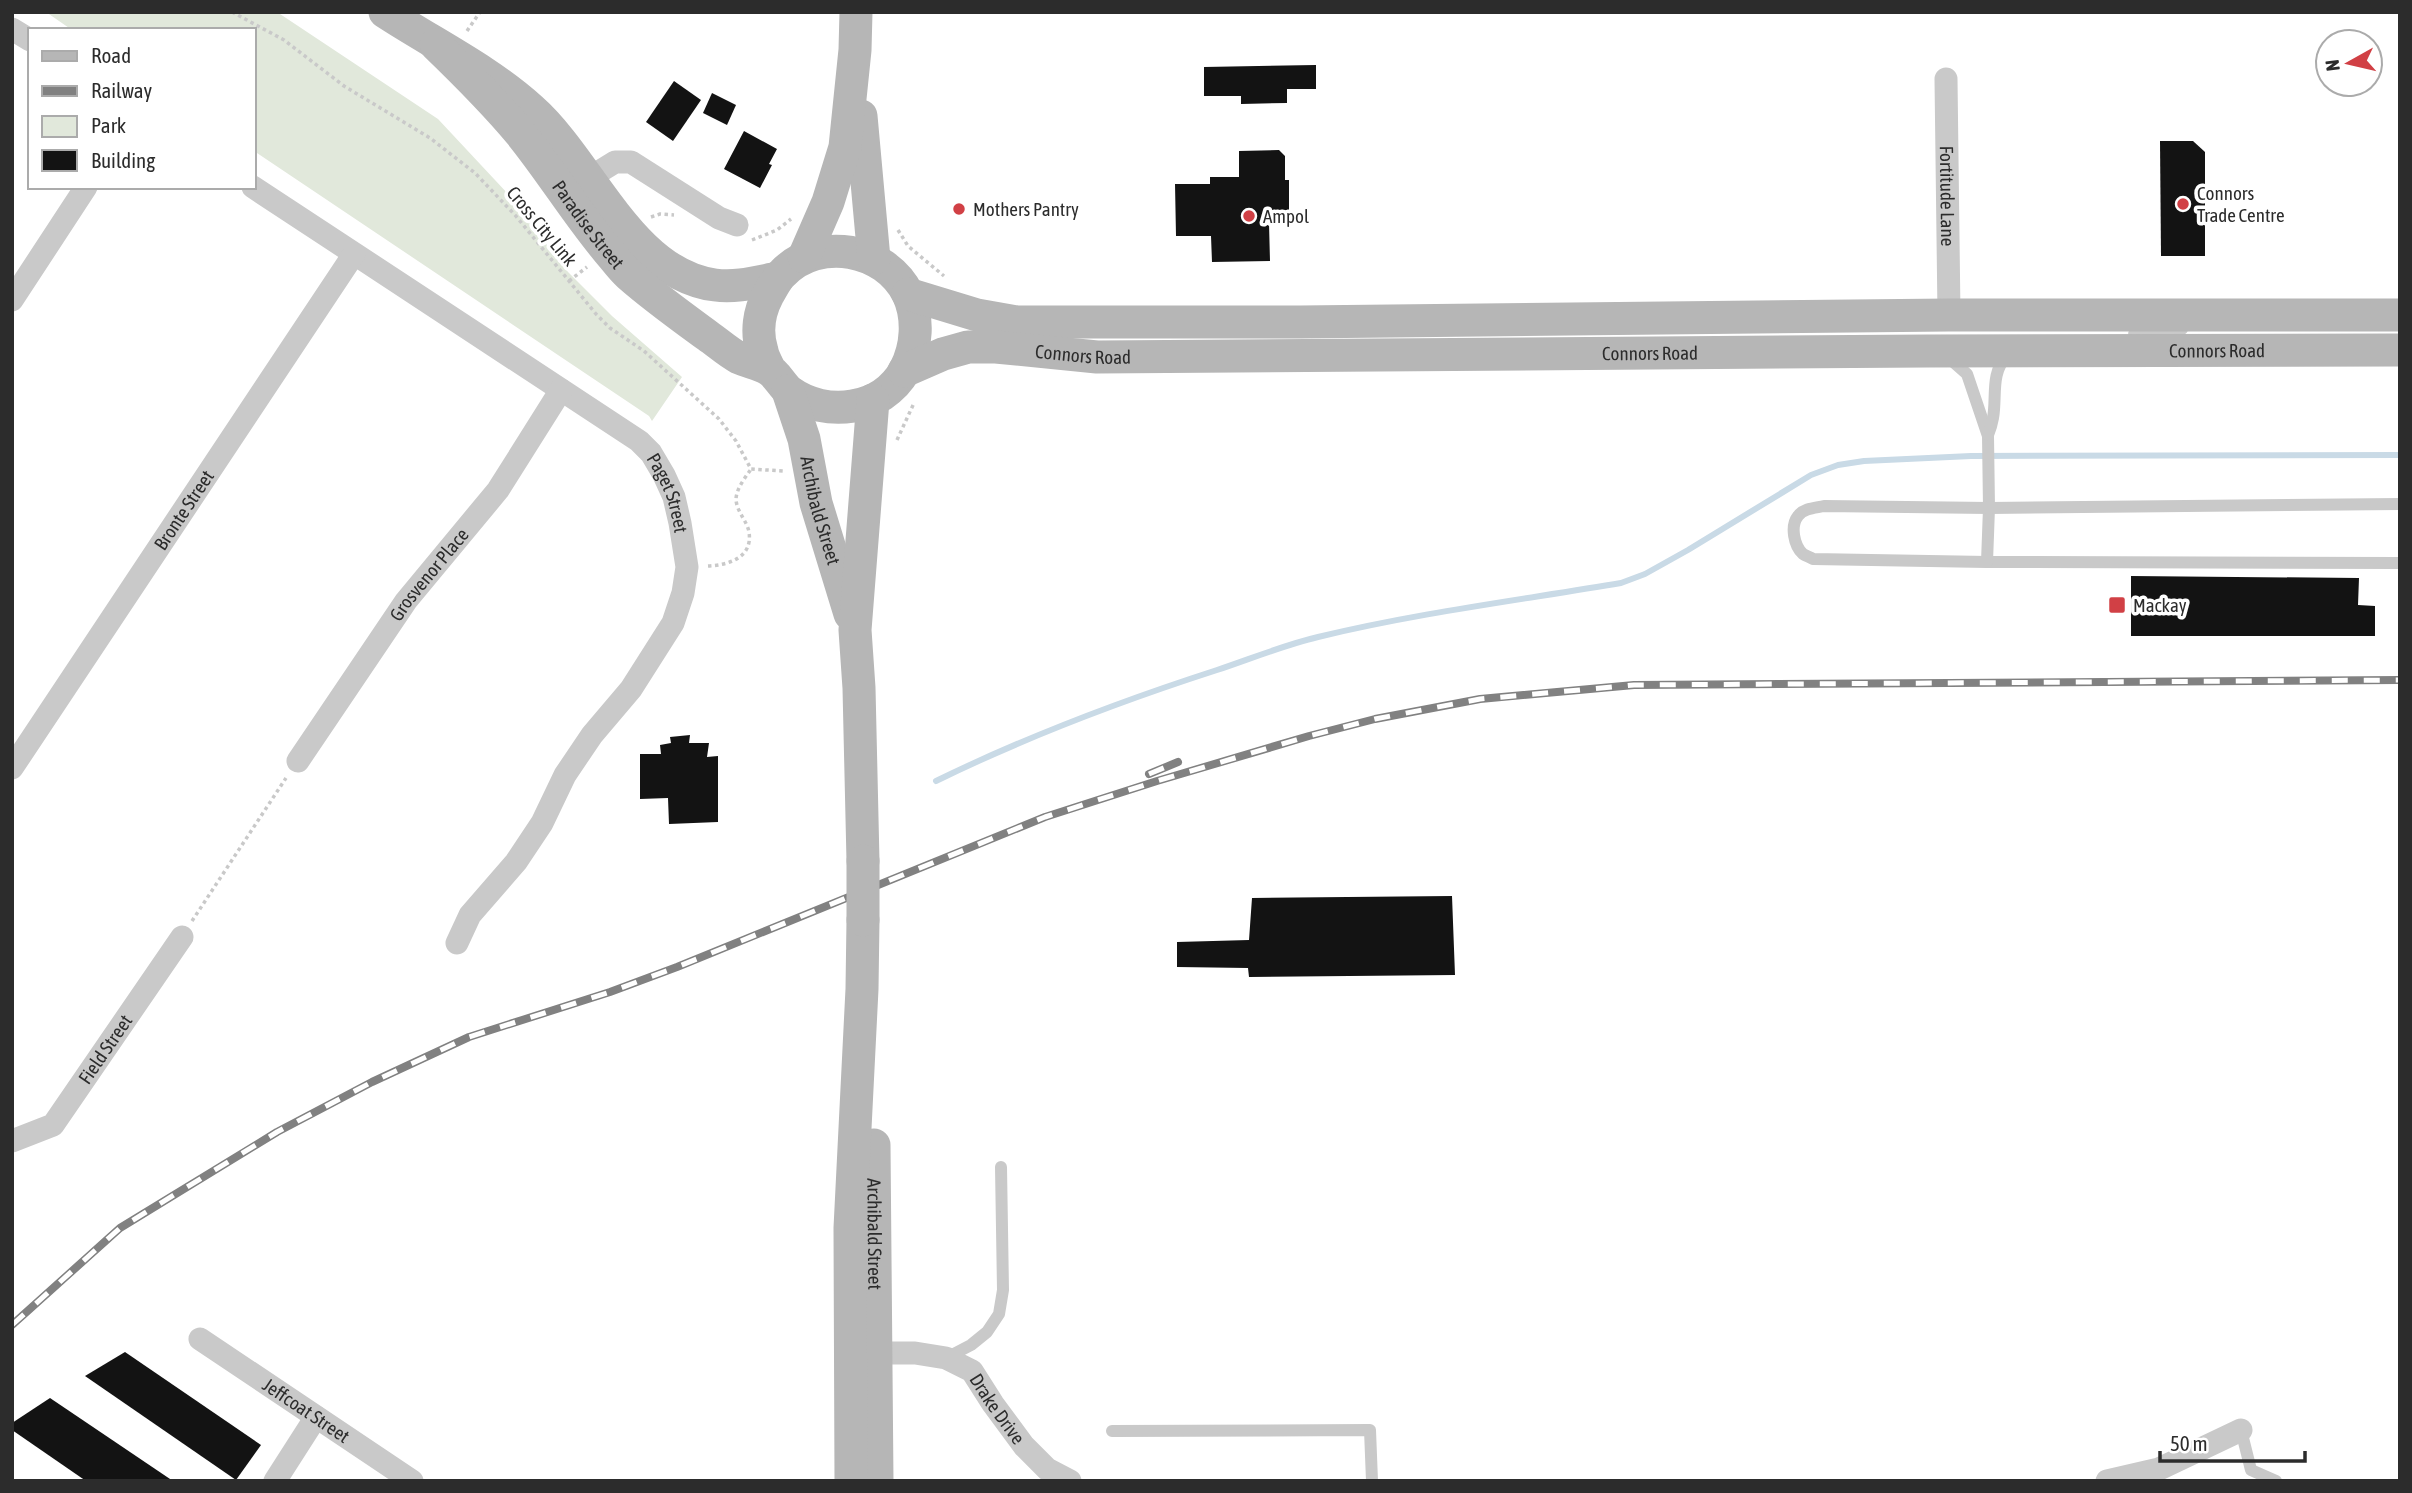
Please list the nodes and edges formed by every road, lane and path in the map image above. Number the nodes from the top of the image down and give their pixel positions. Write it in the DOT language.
graph roads {
  1 [pos="232,12"];
  2 [pos="385,12"];
  3 [pos="480,12"];
  4 [pos="856,12"];
  5 [pos="12,29"];
  6 [pos="28,39"];
  7 [pos="450,40"];
  8 [pos="855,50"];
  9 [pos="1946,79"];
  10 [pos="589,178"];
  11 [pos="85,189"];
  12 [pos="256,189"];
  13 [pos="737,225"];
  14 [pos="897,226"];
  15 [pos="354,254"];
  16 [pos="804,257"];
  17 [pos="874,259"];
  18 [pos="588,266"];
  19 [pos="778,278"];
  20 [pos="947,279"];
  21 [pos="569,281"];
  22 [pos="908,294"];
  23 [pos="12,300"];
  24 [pos="2400,303"];
  25 [pos="1949,314"];
  26 [pos="2400,315"];
  27 [pos="2245,316"];
  28 [pos="2361,316"];
  29 [pos="2400,325"];
  30 [pos="2121,334"];
  31 [pos="2022,344"];
  32 [pos="2400,350"];
  33 [pos="1938,352"];
  34 [pos="779,380"];
  35 [pos="912,383"];
  36 [pos="561,390"];
  37 [pos="873,400"];
  38 [pos="1988,438"];
  39 [pos="895,447"];
  40 [pos="751,470"];
  41 [pos="793,471"];
  42 [pos="2400,503"];
  43 [pos="1989,508"];
  44 [pos="1987,562"];
  45 [pos="2400,564"];
  46 [pos="687,567"];
  47 [pos="855,630"];
  48 [pos="298,761"];
  49 [pos="12,768"];
  50 [pos="182,937"];
  51 [pos="457,943"];
  52 [pos="12,1141"];
  53 [pos="1001,1167"];
  54 [pos="200,1339"];
  55 [pos="863,1353"];
  56 [pos="946,1358"];
  57 [pos="316,1417"];
  58 [pos="2241,1430"];
  59 [pos="1112,1431"];
  60 [pos="275,1481"];
  61 [pos="412,1481"];
  62 [pos="851,1481"];
  63 [pos="877,1481"];
  64 [pos="1070,1481"];
  65 [pos="1372,1481"];
  66 [pos="2108,1481"];
  67 [pos="2276,1481"];
  1 -- 21 [label="path, Cross City Link"];
  2 -- 7 [label="street, Paradise Street"];
  3 -- 7 [label="path"];
  4 -- 8 [label="street"];
  5 -- 6 [label="street"];
  7 -- 10 [label="street, Paradise Street"];
  7 -- 34 [label="street, Paradise Street"];
  8 -- 16 [label="street"];
  8 -- 17 [label="street"];
  9 -- 25 [label="street, Fortitude Lane"];
  10 -- 13 [label="street, Paradise Street"];
  10 -- 19 [label="street, Paradise Street"];
  11 -- 23 [label="street"];
  12 -- 15 [label="street, Paget Street"];
  14 -- 20 [label="path"];
  15 -- 36 [label="street, Paget Street"];
  15 -- 49 [label="street, Bronte Street"];
  16 -- 17 [label="street"];
  16 -- 19 [label="street"];
  17 -- 22 [label="street"];
  18 -- 21 [label="path"];
  19 -- 34 [label="street"];
  21 -- 40 [label="path, Cross City Link"];
  22 -- 25 [label="street, Connors Road"];
  22 -- 35 [label="street"];
  24 -- 28 [label="street"];
  25 -- 27 [label="street, Connors Road"];
  26 -- 28 [label="street, Connors Road"];
  27 -- 28 [label="street, Connors Road"];
  27 -- 30 [label="lane"];
  28 -- 29 [label="street"];
  31 -- 32 [label="street, Connors Road"];
  31 -- 33 [label="street, Connors Road"];
  31 -- 38 [label="lane"];
  33 -- 35 [label="street, Connors Road"];
  33 -- 38 [label="lane"];
  34 -- 37 [label="street"];
  34 -- 47 [label="street, Archibald Street"];
  35 -- 37 [label="street"];
  35 -- 39 [label="path"];
  36 -- 46 [label="street, Paget Street"];
  36 -- 48 [label="street, Grosvenor Place"];
  37 -- 47 [label="street, Archibald Street"];
  38 -- 43 [label="lane"];
  40 -- 41 [label="path"];
  40 -- 46 [label="path"];
  42 -- 43 [label="lane"];
  43 -- 44 [label="lane"];
  43 -- 44 [label="lane"];
  44 -- 45 [label="lane"];
  46 -- 51 [label="street, Paget Street"];
  47 -- 55 [label="street, Archibald Street, bridge"];
  48 -- 50 [label="path"];
  50 -- 52 [label="street, Field Street"];
  53 -- 56 [label="lane"];
  54 -- 57 [label="street, Jeffcoat Street"];
  55 -- 56 [label="street, Drake Drive"];
  55 -- 62 [label="street, Archibald Street"];
  55 -- 63 [label="street, Archibald Street"];
  56 -- 64 [label="street, Drake Drive"];
  57 -- 60 [label="street"];
  57 -- 61 [label="street, Jeffcoat Street"];
  58 -- 66 [label="street"];
  58 -- 67 [label="lane"];
  59 -- 65 [label="lane"];
}
